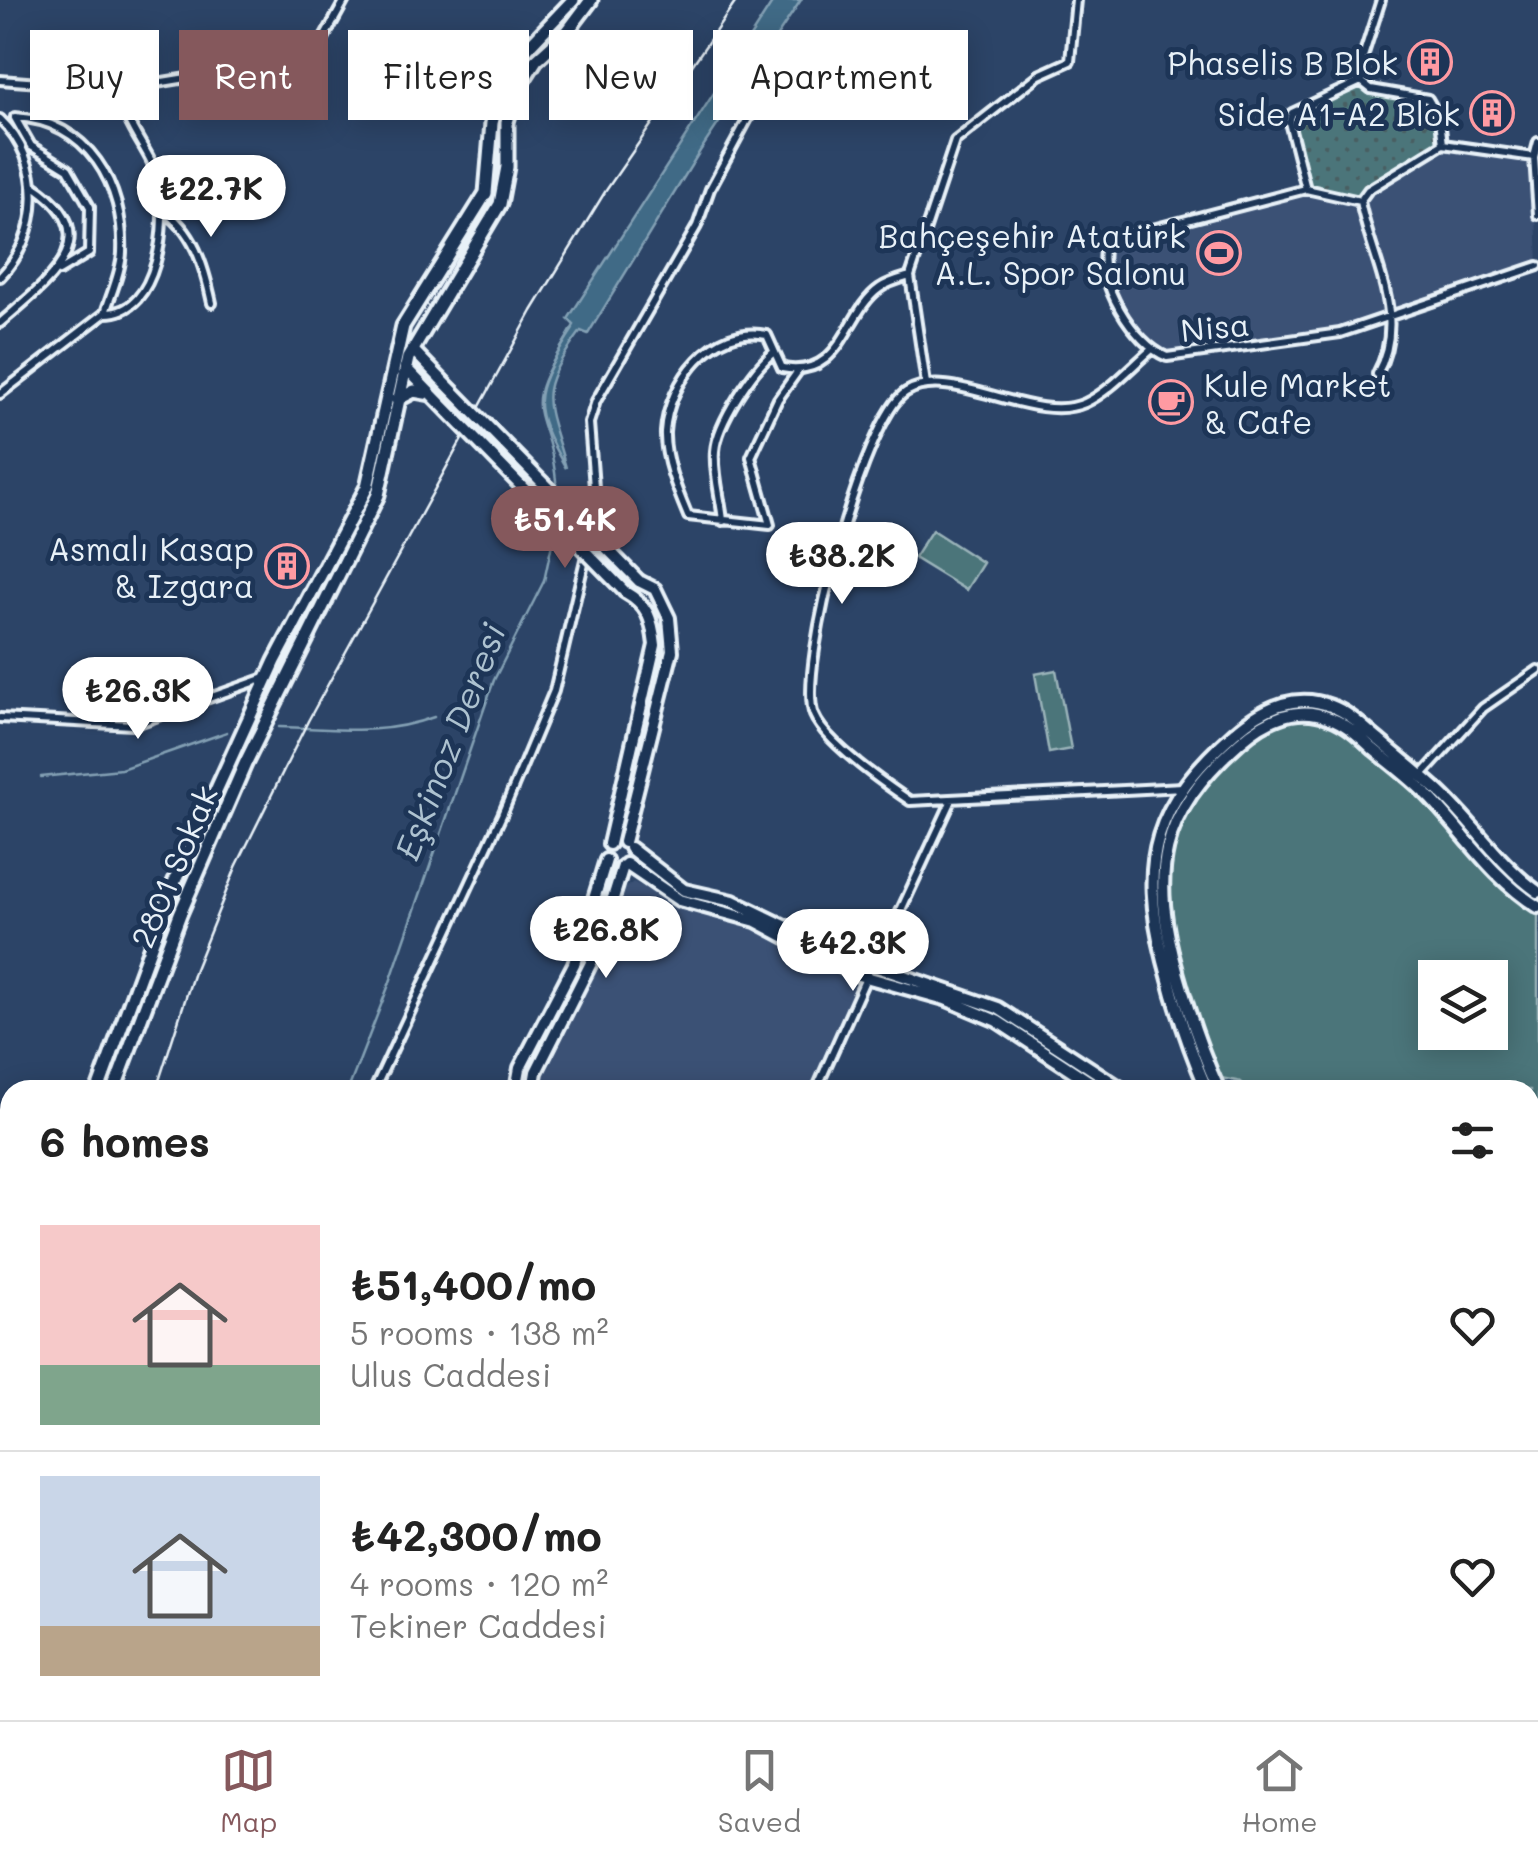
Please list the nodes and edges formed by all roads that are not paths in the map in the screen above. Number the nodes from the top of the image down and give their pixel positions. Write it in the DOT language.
graph roads {
  1 [pos="345,0"];
  2 [pos="572,0"];
  3 [pos="591,0"];
  4 [pos="1076,0"];
  5 [pos="1381,0"];
  6 [pos="0,80"];
  7 [pos="1361,81"];
  8 [pos="30,82"];
  9 [pos="159,82"];
  10 [pos="0,120"];
  11 [pos="129,120"];
  12 [pos="746,120"];
  13 [pos="1538,142"];
  14 [pos="1444,144"];
  15 [pos="1534,156"];
  16 [pos="32,185"];
  17 [pos="1306,189"];
  18 [pos="1360,201"];
  19 [pos="161,209"];
  20 [pos="478,210"];
  21 [pos="1538,215"];
  22 [pos="1538,266"];
  23 [pos="60,271"];
  24 [pos="910,276"];
  25 [pos="0,278"];
  26 [pos="212,303"];
  27 [pos="106,313"];
  28 [pos="1392,316"];
  29 [pos="0,324"];
  30 [pos="1150,350"];
  31 [pos="407,351"];
  32 [pos="774,352"];
  33 [pos="392,364"];
  34 [pos="405,367"];
  35 [pos="798,371"];
  36 [pos="1377,374"];
  37 [pos="926,384"];
  38 [pos="0,394"];
  39 [pos="431,394"];
  40 [pos="397,400"];
  41 [pos="723,521"];
  42 [pos="1538,670"];
  43 [pos="266,677"];
  44 [pos="0,718"];
  45 [pos="264,723"];
  46 [pos="1415,777"];
  47 [pos="1184,787"];
  48 [pos="1198,788"];
  49 [pos="951,802"];
  50 [pos="608,844"];
  51 [pos="627,846"];
  52 [pos="606,860"];
  53 [pos="624,866"];
  54 [pos="1538,892"];
  55 [pos="1538,907"];
  56 [pos="875,967"];
  57 [pos="866,978"];
  58 [pos="102,1080"];
  59 [pos="118,1080"];
  60 [pos="379,1080"];
  61 [pos="518,1080"];
  62 [pos="535,1080"];
  63 [pos="820,1080"];
  64 [pos="1087,1080"];
  65 [pos="1109,1080"];
  66 [pos="1203,1080"];
  67 [pos="1215,1080"];
  1 -- 9 [label="street"];
  2 -- 20 [label="main road"];
  3 -- 31 [label="main road, 2801 Sokak"];
  4 -- 24 [label="street"];
  5 -- 7 [label="street"];
  6 -- 8 [label="street"];
  7 -- 14 [label="street"];
  7 -- 17 [label="street"];
  10 -- 16 [label="street"];
  11 -- 19 [label="street"];
  12 -- 60 [label="street"];
  13 -- 15 [label="street"];
  14 -- 15 [label="street"];
  14 -- 18 [label="street"];
  15 -- 21 [label="street"];
  16 -- 23 [label="street"];
  16 -- 25 [label="street"];
  17 -- 18 [label="street, Nisa"];
  17 -- 30 [label="street, Nisa"];
  18 -- 28 [label="street"];
  19 -- 26 [label="street"];
  19 -- 27 [label="street"];
  20 -- 31 [label="main road"];
  20 -- 33 [label="main road, 2801 Sokak"];
  22 -- 28 [label="street, Nisa"];
  23 -- 27 [label="street"];
  23 -- 29 [label="street"];
  24 -- 35 [label="street"];
  24 -- 37 [label="street"];
  27 -- 38 [label="street"];
  28 -- 30 [label="street, Nisa"];
  28 -- 36 [label="street"];
  30 -- 37 [label="street"];
  31 -- 33 [label="main road"];
  31 -- 34 [label="main road, 2801 Sokak"];
  31 -- 51 [label="street, bridge"];
  32 -- 35 [label="street"];
  32 -- 41 [label="street"];
  32 -- 41 [label="street"];
  33 -- 43 [label="main road, 2801 Sokak"];
  34 -- 39 [label="street"];
  34 -- 40 [label="main road, 2801 Sokak"];
  35 -- 41 [label="street"];
  37 -- 49 [label="street"];
  39 -- 40 [label="main road"];
  39 -- 50 [label="street, bridge"];
  40 -- 45 [label="main road, 2801 Sokak"];
  42 -- 46 [label="street"];
  43 -- 44 [label="street"];
  43 -- 45 [label="main road"];
  43 -- 58 [label="main road, 2801 Sokak"];
  45 -- 59 [label="main road, 2801 Sokak"];
  46 -- 47 [label="street"];
  46 -- 48 [label="street"];
  46 -- 54 [label="street"];
  46 -- 55 [label="street"];
  47 -- 48 [label="street"];
  47 -- 49 [label="street"];
  47 -- 66 [label="street"];
  48 -- 67 [label="street"];
  49 -- 56 [label="street"];
  50 -- 51 [label="street"];
  50 -- 52 [label="street"];
  51 -- 53 [label="street"];
  51 -- 56 [label="street"];
  52 -- 53 [label="street"];
  52 -- 61 [label="street"];
  53 -- 57 [label="street"];
  53 -- 62 [label="street"];
  56 -- 65 [label="street"];
  57 -- 63 [label="street"];
  57 -- 64 [label="street"];
}
